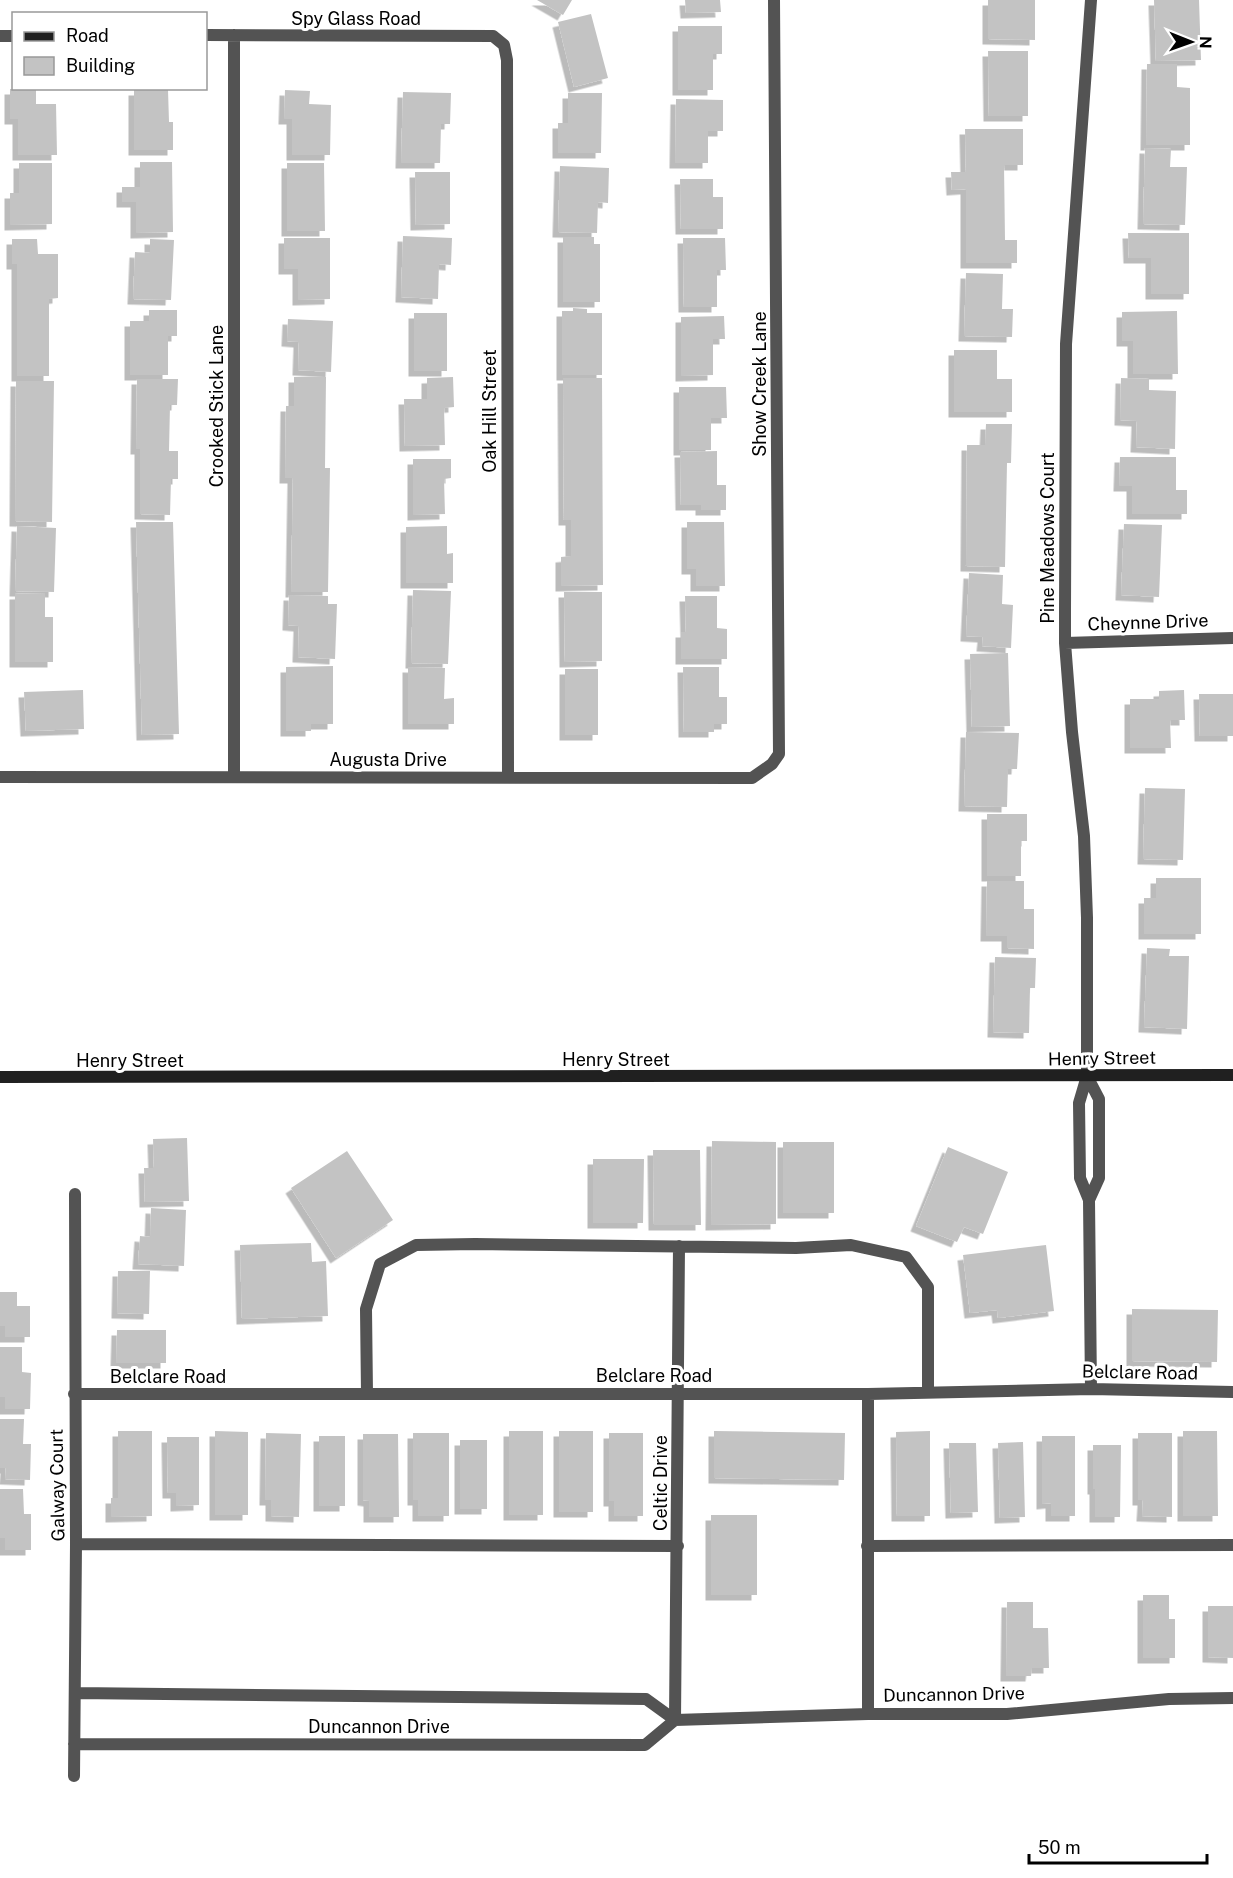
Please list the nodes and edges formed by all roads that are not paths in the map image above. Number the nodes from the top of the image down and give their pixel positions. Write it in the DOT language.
graph roads {
  1 [pos="774,0"];
  2 [pos="1091,0"];
  3 [pos="207,35"];
  4 [pos="234,35"];
  5 [pos="504,45"];
  6 [pos="1233,638"];
  7 [pos="1065,643"];
  8 [pos="772,765"];
  9 [pos="234,776"];
  10 [pos="0,777"];
  11 [pos="508,777"];
  12 [pos="1233,1075"];
  13 [pos="1087,1076"];
  14 [pos="0,1077"];
  15 [pos="75,1194"];
  16 [pos="1089,1200"];
  17 [pos="679,1246"];
  18 [pos="1091,1389"];
  19 [pos="928,1391"];
  20 [pos="1233,1392"];
  21 [pos="678,1393"];
  22 [pos="367,1394"];
  23 [pos="868,1394"];
  24 [pos="74,1395"];
  25 [pos="76,1544"];
  26 [pos="1233,1545"];
  27 [pos="678,1546"];
  28 [pos="867,1546"];
  29 [pos="75,1693"];
  30 [pos="1233,1698"];
  31 [pos="868,1714"];
  32 [pos="675,1720"];
  33 [pos="74,1743"];
  34 [pos="74,1776"];
  1 -- 8 [label="street, Show Creek Lane"];
  2 -- 7 [label="street, Pine Meadows Court"];
  3 -- 4 [label="street, Spy Glass Road"];
  4 -- 5 [label="street, Spy Glass Road"];
  4 -- 9 [label="street, Crooked Stick Lane"];
  5 -- 11 [label="street, Oak Hill Street"];
  6 -- 7 [label="street, Cheynne Drive"];
  7 -- 13 [label="street, Pine Meadows Court"];
  8 -- 11 [label="street, Augusta Drive"];
  9 -- 10 [label="street, Augusta Drive"];
  9 -- 11 [label="street, Augusta Drive"];
  12 -- 13 [label="street, Henry Street"];
  13 -- 14 [label="street, Henry Street"];
  13 -- 16 [label="street, Pine Meadows Court"];
  13 -- 16 [label="street, Pine Meadows Court"];
  15 -- 24 [label="street, Galway Court"];
  16 -- 18 [label="street, Pine Meadows Court"];
  17 -- 19 [label="street"];
  17 -- 21 [label="street, Celtic Drive"];
  17 -- 22 [label="street"];
  18 -- 19 [label="street, Belclare Road"];
  18 -- 20 [label="street, Belclare Road"];
  19 -- 23 [label="street, Belclare Road"];
  21 -- 22 [label="street, Belclare Road"];
  21 -- 23 [label="street, Belclare Road"];
  21 -- 27 [label="street, Celtic Drive"];
  22 -- 24 [label="street, Belclare Road"];
  23 -- 28 [label="street"];
  24 -- 25 [label="street, Galway Court"];
  25 -- 27 [label="street"];
  25 -- 29 [label="street, Galway Court"];
  26 -- 28 [label="street"];
  27 -- 32 [label="street, Celtic Drive"];
  28 -- 31 [label="street"];
  29 -- 32 [label="street, Duncannon Drive"];
  29 -- 33 [label="street, Galway Court"];
  30 -- 31 [label="street, Duncannon Drive"];
  31 -- 32 [label="street, Duncannon Drive"];
  32 -- 33 [label="street, Duncannon Drive"];
  33 -- 34 [label="street, Galway Court"];
}
